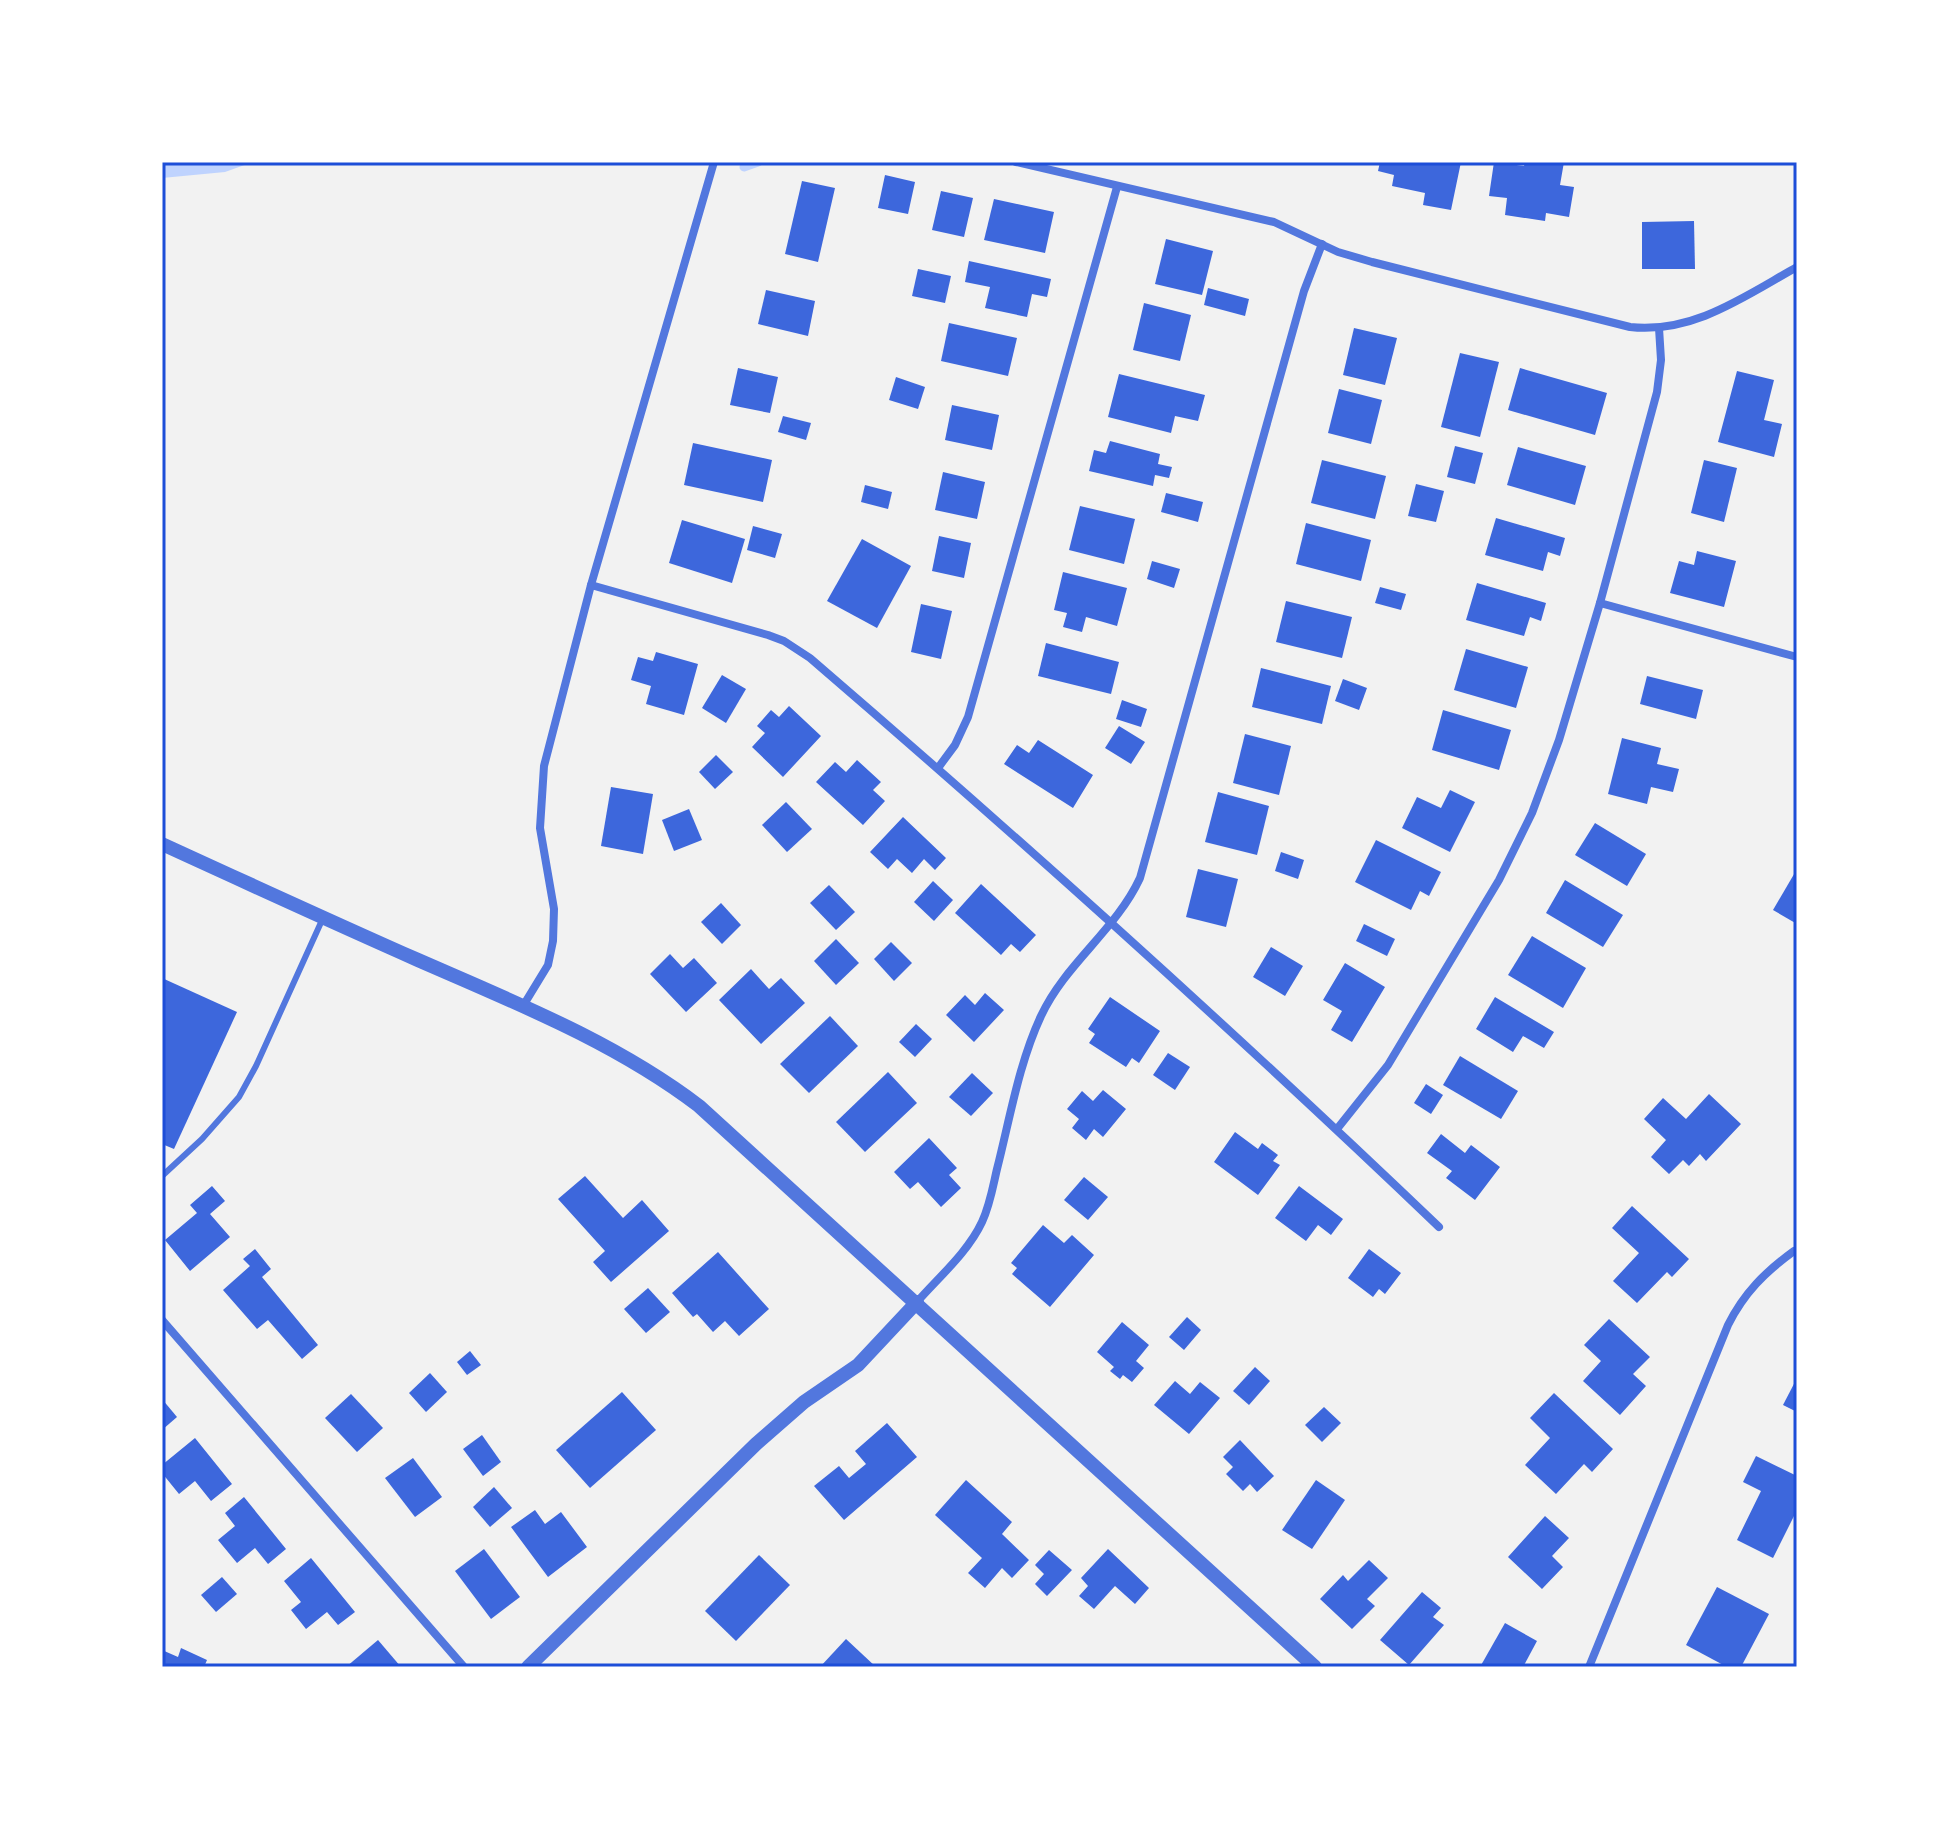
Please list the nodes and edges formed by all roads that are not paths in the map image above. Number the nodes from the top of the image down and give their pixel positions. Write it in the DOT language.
graph roads {
  1 [pos="714,162"];
  2 [pos="1016,162"];
  3 [pos="1117,187"];
  4 [pos="1322,244"];
  5 [pos="1797,267"];
  6 [pos="1659,328"];
  7 [pos="591,585"];
  8 [pos="1600,603"];
  9 [pos="1797,657"];
  10 [pos="938,768"];
  11 [pos="162,844"];
  12 [pos="323,918"];
  13 [pos="1111,923"];
  14 [pos="523,1006"];
  15 [pos="1337,1129"];
  16 [pos="162,1176"];
  17 [pos="1439,1227"];
  18 [pos="1794,1251"];
  19 [pos="917,1302"];
  20 [pos="162,1320"];
  21 [pos="464,1667"];
  22 [pos="528,1667"];
  23 [pos="1315,1667"];
  24 [pos="1589,1667"];
  1 -- 7 [label="street"];
  2 -- 3 [label="street"];
  3 -- 4 [label="street"];
  3 -- 10 [label="street"];
  4 -- 6 [label="street"];
  4 -- 13 [label="street"];
  5 -- 6 [label="street"];
  6 -- 8 [label="street"];
  7 -- 10 [label="street"];
  7 -- 14 [label="street"];
  8 -- 9 [label="street"];
  8 -- 15 [label="street"];
  10 -- 13 [label="street"];
  11 -- 12 [label="street"];
  12 -- 14 [label="street"];
  12 -- 16 [label="lane"];
  13 -- 15 [label="street"];
  13 -- 19 [label="street"];
  14 -- 19 [label="street"];
  15 -- 17 [label="street"];
  18 -- 24 [label="street"];
  19 -- 22 [label="street"];
  19 -- 23 [label="street"];
  20 -- 21 [label="street"];
}
